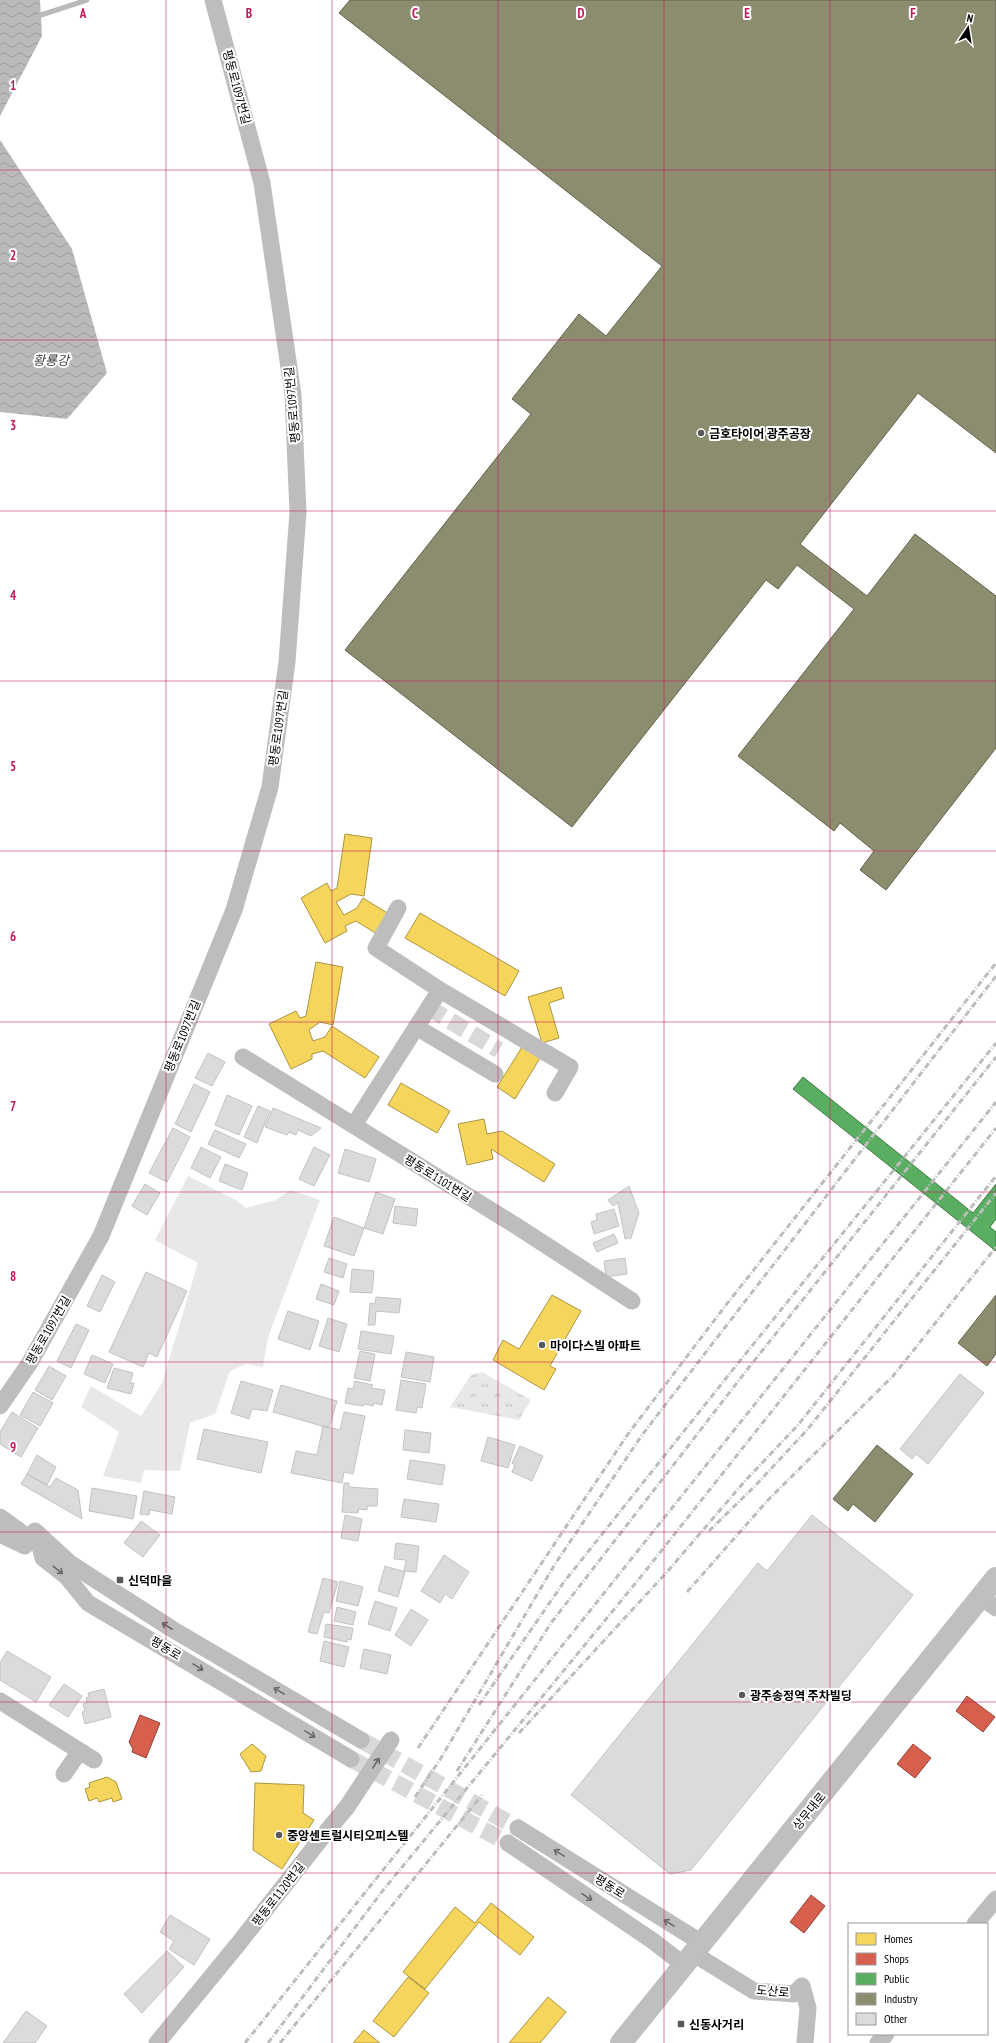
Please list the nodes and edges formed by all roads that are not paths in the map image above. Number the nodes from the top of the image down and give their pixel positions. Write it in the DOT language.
graph roads {
  1 [pos="213,0"];
  2 [pos="398,908"];
  3 [pos="440,990"];
  4 [pos="416,1027"];
  5 [pos="243,1057"];
  6 [pos="495,1074"];
  7 [pos="555,1093"];
  8 [pos="354,1124"];
  9 [pos="632,1301"];
  10 [pos="0,1406"];
  11 [pos="0,1509"];
  12 [pos="0,1517"];
  13 [pos="0,1534"];
  14 [pos="43,1558"];
  15 [pos="996,1578"];
  16 [pos="988,1602"];
  17 [pos="0,1701"];
  18 [pos="361,1740"];
  19 [pos="391,1740"];
  20 [pos="80,1751"];
  21 [pos="351,1759"];
  22 [pos="94,1760"];
  23 [pos="64,1774"];
  24 [pos="518,1828"];
  25 [pos="508,1844"];
  26 [pos="996,1899"];
  27 [pos="977,1923"];
  28 [pos="693,1954"];
  29 [pos="885,2035"];
  30 [pos="157,2043"];
  31 [pos="621,2043"];
  32 [pos="805,2043"];
  33 [pos="878,2043"];
  1 -- 10 [label="street, 평동로1097번길"];
  2 -- 3 [label="street"];
  3 -- 4 [label="street"];
  3 -- 7 [label="street"];
  4 -- 6 [label="street"];
  4 -- 8 [label="street"];
  5 -- 8 [label="street, 평동로1101번길"];
  8 -- 9 [label="street, 평동로1101번길"];
  18 -- 11 [label="street, 평동로, one-way"];
  12 -- 14 [label="street, 평동로"];
  13 -- 14 [label="street"];
  14 -- 21 [label="street, 평동로, one-way"];
  15 -- 16 [label="main road, 상무대로"];
  16 -- 28 [label="main road, 상무대로"];
  17 -- 20 [label="street"];
  30 -- 19 [label="street, 평동로1120번길, one-way"];
  20 -- 22 [label="street"];
  20 -- 23 [label="street"];
  28 -- 24 [label="street, 평동로, one-way"];
  25 -- 28 [label="street, 평동로, one-way"];
  26 -- 27 [label="street"];
  28 -- 31 [label="main road, 상무대로"];
  28 -- 32 [label="street, 도산로"];
  29 -- 33 [label="street"];
}
